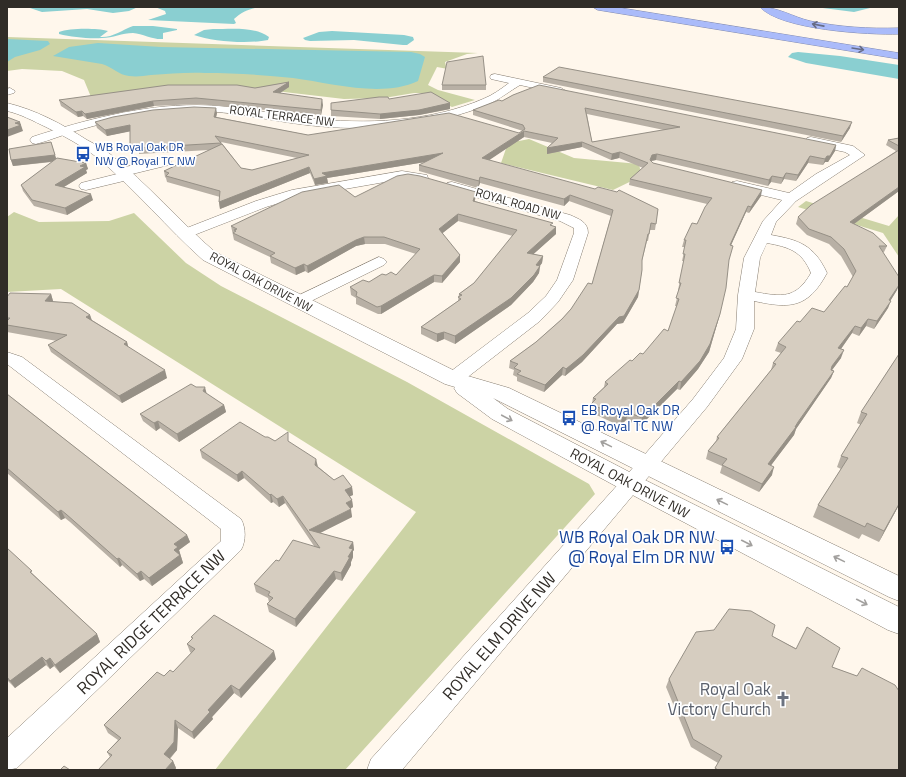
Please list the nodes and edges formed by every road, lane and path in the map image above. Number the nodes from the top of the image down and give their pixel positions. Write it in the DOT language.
graph roads {
  1 [pos="598,7"];
  2 [pos="605,7"];
  3 [pos="765,7"];
  4 [pos="899,31"];
  5 [pos="899,41"];
  6 [pos="899,56"];
  7 [pos="495,77"];
  8 [pos="518,82"];
  9 [pos="572,93"];
  10 [pos="8,97"];
  11 [pos="451,114"];
  12 [pos="473,120"];
  13 [pos="64,131"];
  14 [pos="796,138"];
  15 [pos="36,140"];
  16 [pos="165,162"];
  17 [pos="125,174"];
  18 [pos="723,182"];
  19 [pos="86,186"];
  20 [pos="790,198"];
  21 [pos="184,234"];
  22 [pos="762,238"];
  23 [pos="379,262"];
  24 [pos="746,295"];
  25 [pos="297,302"];
  26 [pos="7,358"];
  27 [pos="453,379"];
  28 [pos="648,465"];
  29 [pos="632,484"];
  30 [pos="899,589"];
  31 [pos="899,621"];
  32 [pos="9,753"];
  33 [pos="382,770"];
  1 -- 6 [label="highway, one-way"];
  2 -- 5 [label="highway"];
  4 -- 3 [label="highway, one-way"];
  7 -- 8 [label="street"];
  8 -- 9 [label="street"];
  8 -- 11 [label="street, ROYAL TERRACE NW"];
  10 -- 13 [label="street, ROYAL OAK DRIVE NW"];
  11 -- 12 [label="street"];
  11 -- 13 [label="street, ROYAL TERRACE NW"];
  13 -- 15 [label="street, ROYAL TERRACE NW"];
  13 -- 17 [label="street, ROYAL OAK DRIVE NW"];
  14 -- 20 [label="street"];
  16 -- 17 [label="street"];
  17 -- 19 [label="street"];
  17 -- 21 [label="street, ROYAL OAK DRIVE NW"];
  18 -- 20 [label="street"];
  20 -- 22 [label="street"];
  21 -- 25 [label="street, ROYAL OAK DRIVE NW"];
  21 -- 27 [label="street, ROYAL ROAD NW"];
  22 -- 24 [label="street"];
  22 -- 24 [label="street"];
  23 -- 25 [label="street"];
  24 -- 28 [label="street"];
  25 -- 27 [label="street, ROYAL OAK DRIVE NW"];
  26 -- 32 [label="street, ROYAL RIDGE TERRACE NW"];
  28 -- 27 [label="street, ROYAL OAK DRIVE NW, one-way"];
  27 -- 29 [label="street, ROYAL OAK DRIVE NW, one-way"];
  28 -- 29 [label="street"];
  30 -- 28 [label="street, ROYAL OAK DRIVE NW, one-way"];
  29 -- 31 [label="street, ROYAL OAK DRIVE NW, one-way"];
  29 -- 33 [label="street, ROYAL ELM DRIVE NW"];
}
